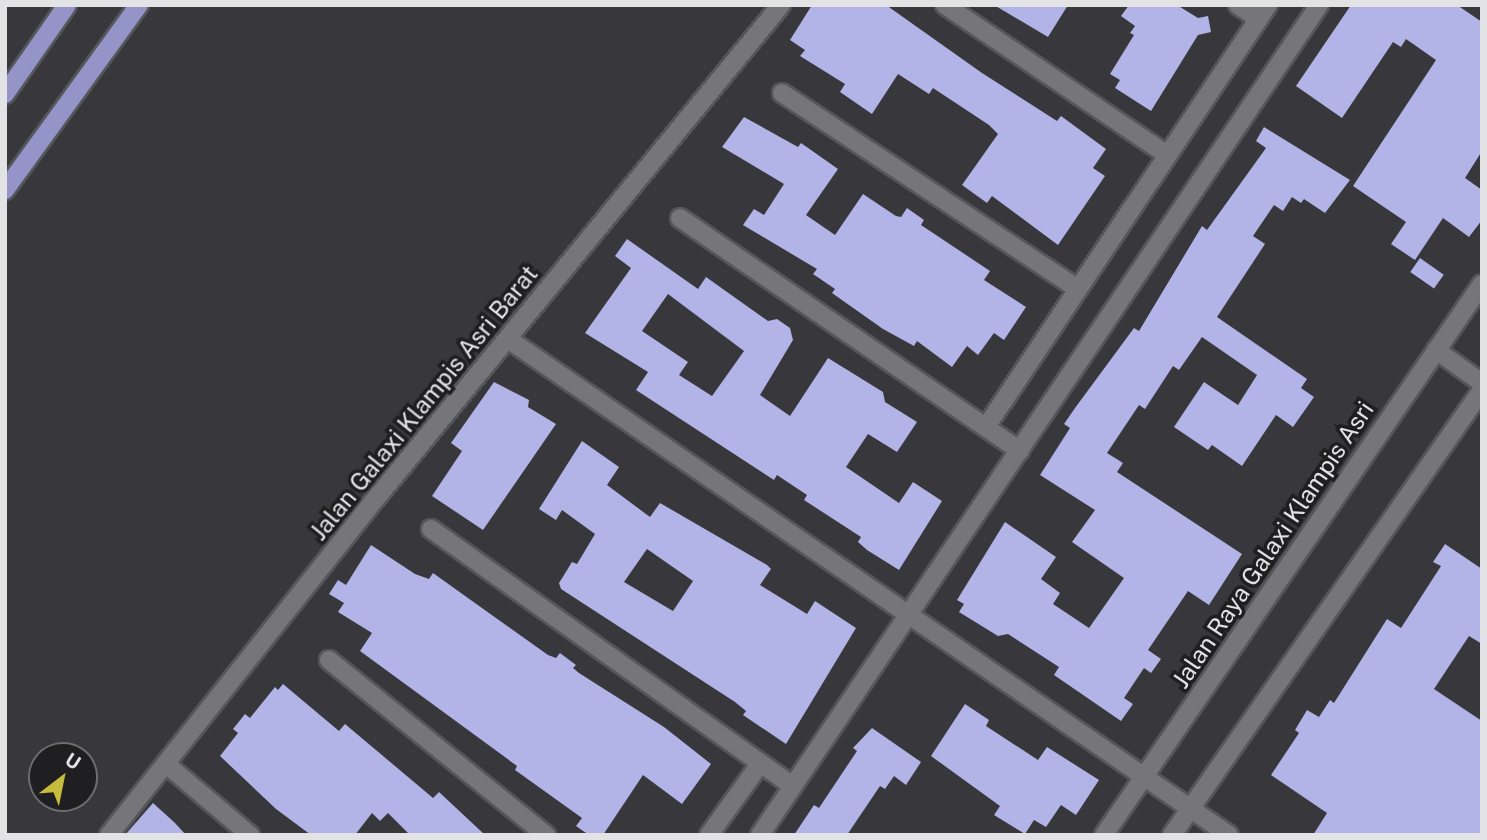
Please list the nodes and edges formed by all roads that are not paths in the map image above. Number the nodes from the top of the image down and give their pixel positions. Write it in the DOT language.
graph roads {
  1 [pos="67,5"];
  2 [pos="139,5"];
  3 [pos="781,5"];
  4 [pos="945,5"];
  5 [pos="1238,5"];
  6 [pos="1319,5"];
  7 [pos="1263,12"];
  8 [pos="782,93"];
  9 [pos="5,94"];
  10 [pos="1166,154"];
  11 [pos="5,190"];
  12 [pos="680,218"];
  13 [pos="1482,284"];
  14 [pos="1075,287"];
  15 [pos="508,339"];
  16 [pos="1436,350"];
  17 [pos="1482,383"];
  18 [pos="1482,390"];
  19 [pos="986,427"];
  20 [pos="1020,451"];
  21 [pos="431,529"];
  22 [pos="908,618"];
  23 [pos="329,660"];
  24 [pos="166,764"];
  25 [pos="761,764"];
  26 [pos="1145,775"];
  27 [pos="793,786"];
  28 [pos="1190,808"];
  29 [pos="108,835"];
  30 [pos="250,835"];
  31 [pos="545,835"];
  32 [pos="709,835"];
  33 [pos="760,835"];
  34 [pos="1104,835"];
  35 [pos="1172,835"];
  36 [pos="1229,835"];
  1 -- 9 [label="main road"];
  2 -- 11 [label="main road"];
  3 -- 15 [label="street, Jalan Galaxi Klampis Asri Barat"];
  4 -- 10 [label="street"];
  5 -- 7 [label="street"];
  6 -- 20 [label="street"];
  7 -- 10 [label="street"];
  8 -- 14 [label="street"];
  10 -- 14 [label="street"];
  12 -- 19 [label="street"];
  13 -- 16 [label="street, Jalan Raya Galaxi Klampis Asri"];
  14 -- 19 [label="street"];
  15 -- 22 [label="street"];
  15 -- 24 [label="street, Jalan Galaxi Klampis Asri Barat"];
  16 -- 17 [label="street"];
  16 -- 26 [label="street, Jalan Raya Galaxi Klampis Asri"];
  18 -- 28 [label="street"];
  19 -- 20 [label="street"];
  20 -- 22 [label="street"];
  21 -- 25 [label="street"];
  22 -- 26 [label="street"];
  22 -- 27 [label="street"];
  23 -- 31 [label="street"];
  24 -- 29 [label="street, Jalan Galaxi Klampis Asri Barat"];
  24 -- 30 [label="street"];
  25 -- 27 [label="street"];
  25 -- 32 [label="street"];
  26 -- 28 [label="street"];
  26 -- 34 [label="street, Jalan Raya Galaxi Klampis Asri"];
  27 -- 33 [label="street"];
  28 -- 35 [label="street"];
  28 -- 36 [label="street"];
}
